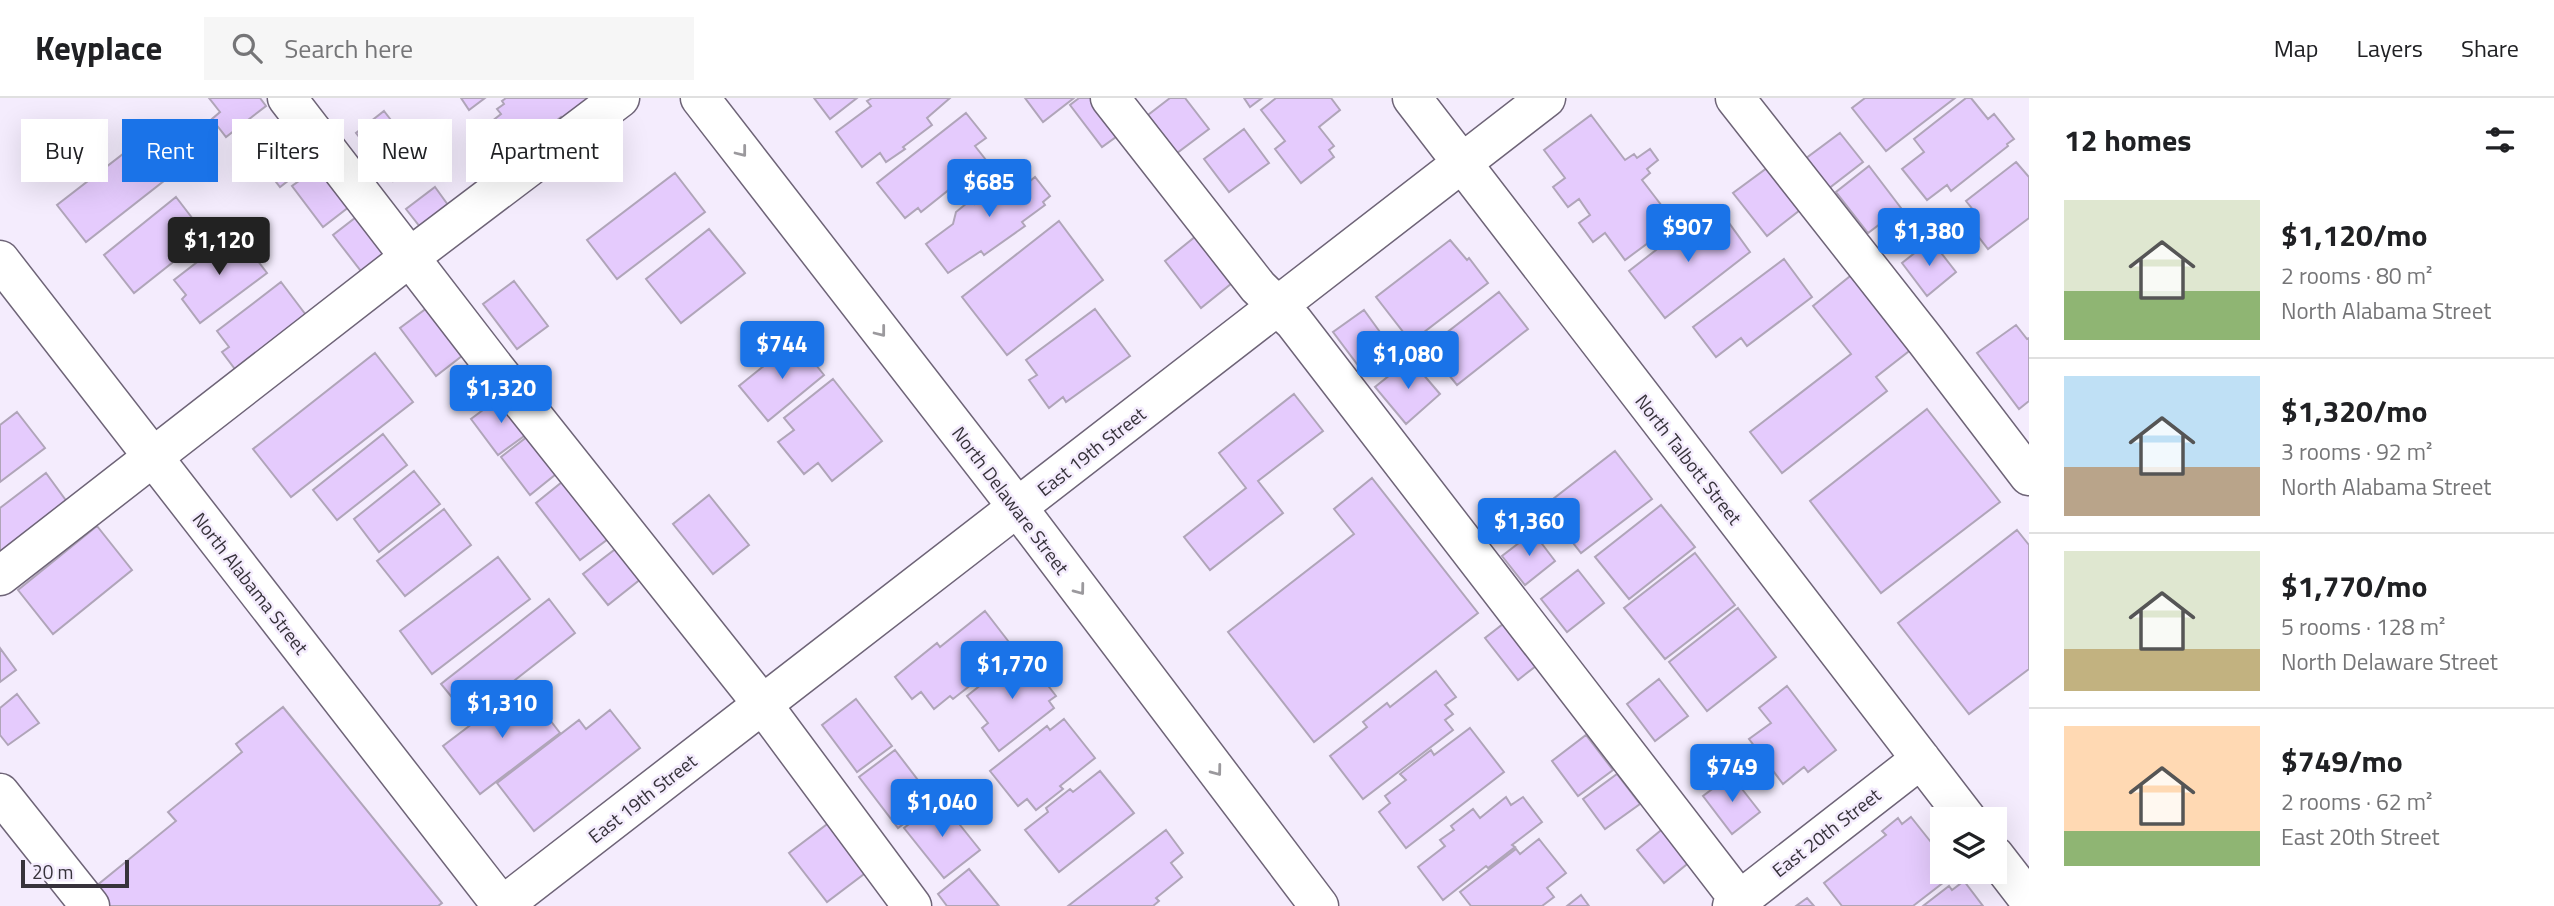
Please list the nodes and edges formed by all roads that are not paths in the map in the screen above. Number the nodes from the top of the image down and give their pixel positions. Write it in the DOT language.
graph roads {
  1 [pos="287,98"];
  2 [pos="620,98"];
  3 [pos="700,98"];
  4 [pos="1111,98"];
  5 [pos="1412,98"];
  6 [pos="1546,98"];
  7 [pos="1735,98"];
  8 [pos="1462,163"];
  9 [pos="410,257"];
  10 [pos="0,260"];
  11 [pos="1276,306"];
  12 [pos="153,457"];
  13 [pos="2029,476"];
  14 [pos="1018,508"];
  15 [pos="0,576"];
  16 [pos="763,705"];
  17 [pos="1921,759"];
  18 [pos="0,793"];
  19 [pos="1958,807"];
  20 [pos="2007,872"];
  21 [pos="2029,900"];
  22 [pos="1738,904"];
  23 [pos="90,906"];
  24 [pos="502,906"];
  25 [pos="912,906"];
  26 [pos="1319,906"];
  1 -- 9 [label="street"];
  2 -- 9 [label="street"];
  3 -- 14 [label="street, North Delaware Street, one-way"];
  4 -- 11 [label="street"];
  5 -- 8 [label="street, North Talbott Street"];
  6 -- 8 [label="street, East 19th Street"];
  7 -- 13 [label="street"];
  8 -- 11 [label="street, East 19th Street"];
  8 -- 17 [label="street, North Talbott Street"];
  9 -- 12 [label="street"];
  9 -- 16 [label="street"];
  10 -- 12 [label="street, North Alabama Street"];
  11 -- 14 [label="street, East 19th Street"];
  11 -- 22 [label="street"];
  12 -- 15 [label="street"];
  12 -- 24 [label="street, North Alabama Street"];
  14 -- 16 [label="street, East 19th Street"];
  14 -- 26 [label="street, North Delaware Street, one-way"];
  16 -- 24 [label="street, East 19th Street"];
  16 -- 25 [label="street"];
  17 -- 19 [label="street, North Talbott Street"];
  17 -- 22 [label="street, East 20th Street"];
  18 -- 23 [label="street"];
  20 -- 21 [label="street"];
}
